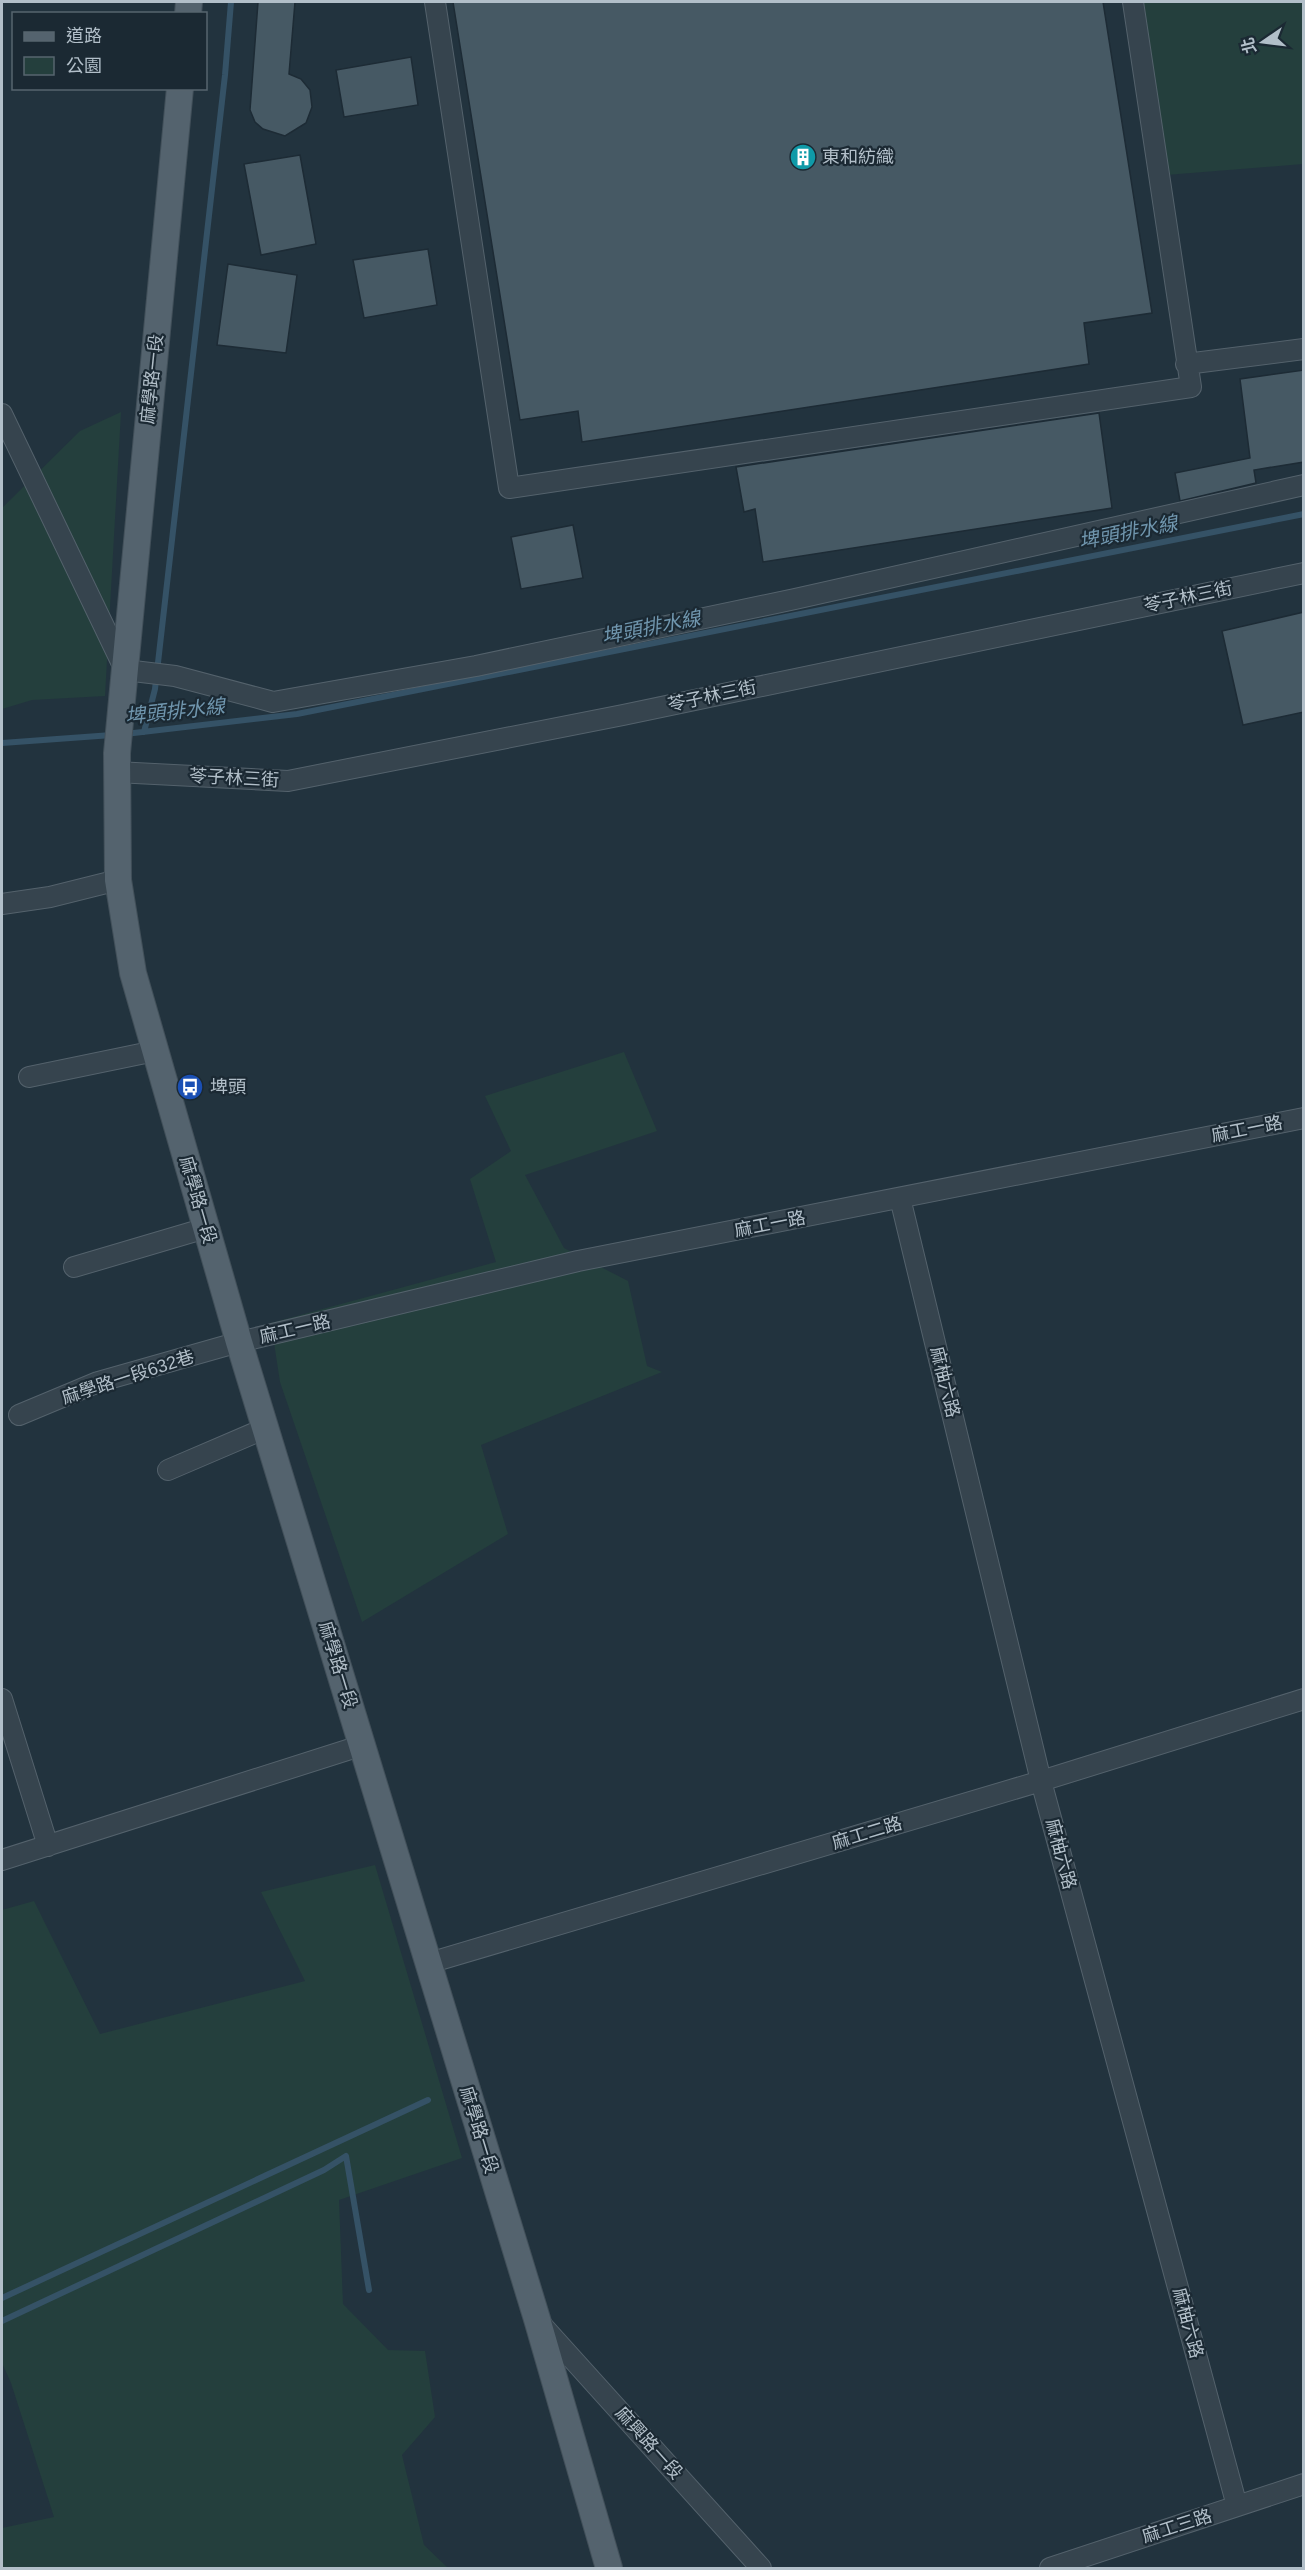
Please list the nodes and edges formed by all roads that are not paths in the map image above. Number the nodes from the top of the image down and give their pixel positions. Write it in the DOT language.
graph roads {
  1 [pos="435,2"];
  2 [pos="1133,2"];
  3 [pos="180,90"];
  4 [pos="1304,349"];
  5 [pos="1186,363"];
  6 [pos="2,414"];
  7 [pos="1304,484"];
  8 [pos="1304,573"];
  9 [pos="125,670"];
  10 [pos="117,762"];
  11 [pos="117,880"];
  12 [pos="2,904"];
  13 [pos="155,1051"];
  14 [pos="29,1077"];
  15 [pos="1304,1118"];
  16 [pos="900,1198"];
  17 [pos="206,1228"];
  18 [pos="74,1267"];
  19 [pos="239,1342"];
  20 [pos="19,1415"];
  21 [pos="266,1428"];
  22 [pos="168,1470"];
  23 [pos="2,1699"];
  24 [pos="1304,1699"];
  25 [pos="363,1745"];
  26 [pos="1041,1781"];
  27 [pos="48,1846"];
  28 [pos="2,1860"];
  29 [pos="429,1963"];
  30 [pos="537,2319"];
  31 [pos="1304,2484"];
  32 [pos="1237,2506"];
  33 [pos="609,2568"];
  34 [pos="761,2568"];
  35 [pos="1050,2568"];
  1 -- 5 [label="street"];
  2 -- 5 [label="street"];
  3 -- 9 [label="main road, 麻學路一段"];
  4 -- 5 [label="street"];
  6 -- 9 [label="street"];
  7 -- 9 [label="street"];
  8 -- 10 [label="street, 苓子林三街"];
  9 -- 10 [label="main road, 麻學路一段"];
  10 -- 11 [label="main road, 麻學路一段"];
  11 -- 12 [label="street"];
  11 -- 13 [label="main road, 麻學路一段"];
  13 -- 14 [label="street"];
  13 -- 17 [label="main road, 麻學路一段"];
  15 -- 16 [label="street, 麻工一路"];
  16 -- 19 [label="street, 麻工一路"];
  16 -- 26 [label="street, 麻柚六路"];
  17 -- 18 [label="street"];
  17 -- 19 [label="main road, 麻學路一段"];
  19 -- 20 [label="street, 麻學路一段632巷"];
  19 -- 21 [label="main road, 麻學路一段"];
  21 -- 22 [label="street"];
  21 -- 25 [label="main road, 麻學路一段"];
  23 -- 27 [label="street"];
  24 -- 26 [label="street, 麻工二路"];
  25 -- 27 [label="street"];
  25 -- 29 [label="main road, 麻學路一段"];
  26 -- 29 [label="street, 麻工二路"];
  26 -- 32 [label="street, 麻柚六路"];
  27 -- 28 [label="street"];
  29 -- 30 [label="main road, 麻學路一段"];
  30 -- 33 [label="main road, 麻學路一段"];
  30 -- 34 [label="street, 麻興路一段"];
  31 -- 32 [label="street, 麻工三路"];
  32 -- 35 [label="street, 麻工三路"];
}
